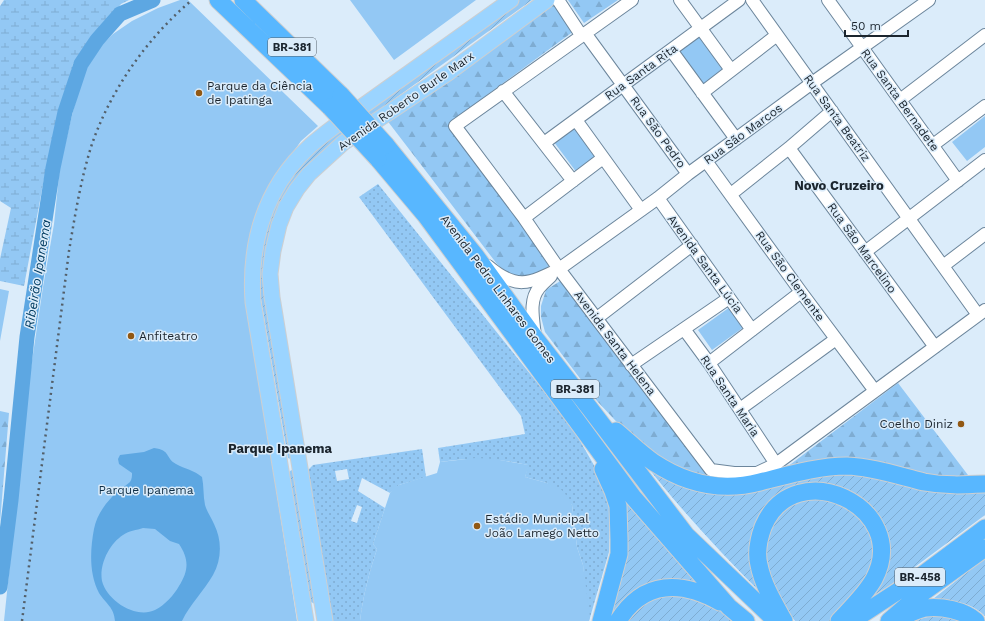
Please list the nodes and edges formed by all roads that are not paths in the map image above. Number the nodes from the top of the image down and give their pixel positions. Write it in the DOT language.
graph roads {
  1 [pos="218,0"];
  2 [pos="244,0"];
  3 [pos="511,0"];
  4 [pos="547,0"];
  5 [pos="558,0"];
  6 [pos="680,0"];
  7 [pos="739,0"];
  8 [pos="752,0"];
  9 [pos="828,0"];
  10 [pos="929,0"];
  11 [pos="627,1"];
  12 [pos="701,28"];
  13 [pos="583,34"];
  14 [pos="777,35"];
  15 [pos="985,35"];
  16 [pos="862,48"];
  17 [pos="671,50"];
  18 [pos="731,70"];
  19 [pos="812,83"];
  20 [pos="624,84"];
  21 [pos="504,91"];
  22 [pos="702,92"];
  23 [pos="900,100"];
  24 [pos="335,101"];
  25 [pos="985,106"];
  26 [pos="832,111"];
  27 [pos="576,120"];
  28 [pos="736,139"];
  29 [pos="544,143"];
  30 [pos="933,145"];
  31 [pos="789,148"];
  32 [pos="382,152"];
  33 [pos="603,158"];
  34 [pos="985,160"];
  35 [pos="706,161"];
  36 [pos="688,174"];
  37 [pos="573,181"];
  38 [pos="958,181"];
  39 [pos="731,194"];
  40 [pos="658,198"];
  41 [pos="641,210"];
  42 [pos="524,218"];
  43 [pos="909,218"];
  44 [pos="985,234"];
  45 [pos="692,245"];
  46 [pos="865,252"];
  47 [pos="475,255"];
  48 [pos="943,266"];
  49 [pos="559,269"];
  50 [pos="801,292"];
  51 [pos="729,298"];
  52 [pos="982,312"];
  53 [pos="597,318"];
  54 [pos="684,329"];
  55 [pos="752,330"];
  56 [pos="535,338"];
  57 [pos="836,339"];
  58 [pos="935,347"];
  59 [pos="709,363"];
  60 [pos="631,365"];
  61 [pos="875,391"];
  62 [pos="560,397"];
  63 [pos="740,409"];
  64 [pos="591,410"];
  65 [pos="299,464"];
  66 [pos="776,464"];
  67 [pos="280,470"];
  68 [pos="985,484"];
  69 [pos="985,528"];
  70 [pos="985,548"];
  71 [pos="729,607"];
  72 [pos="323,614"];
  73 [pos="305,617"];
  74 [pos="601,621"];
  75 [pos="618,621"];
  76 [pos="746,621"];
  77 [pos="776,621"];
  78 [pos="784,621"];
  79 [pos="839,621"];
  80 [pos="852,621"];
  81 [pos="889,621"];
  82 [pos="894,621"];
  83 [pos="976,621"];
  1 -- 24 [label="highway, Avenida Pedro Linhares Gomes / BR-381"];
  2 -- 24 [label="highway, Avenida Pedro Linhares Gomes / BR-381"];
  3 -- 67 [label="main road, Avenida Roberto Burle Marx"];
  4 -- 65 [label="main road, Avenida Roberto Burle Marx"];
  5 -- 13 [label="street, Rua São Pedro"];
  6 -- 12 [label="street"];
  7 -- 12 [label="street, Rua Santa Rita"];
  8 -- 14 [label="street, Rua Santa Beatriz"];
  9 -- 16 [label="street, Rua Santa Bernadete"];
  10 -- 16 [label="street, Rua São Marcos"];
  11 -- 13 [label="street, Avenida Santa Helena"];
  12 -- 17 [label="street, Rua Santa Rita"];
  12 -- 18 [label="street"];
  13 -- 20 [label="street, Rua São Pedro"];
  13 -- 21 [label="street, Avenida Santa Helena"];
  14 -- 18 [label="street"];
  14 -- 19 [label="street, Rua Santa Beatriz"];
  15 -- 23 [label="street"];
  16 -- 19 [label="street, Rua São Marcos"];
  16 -- 23 [label="street, Rua Santa Bernadete"];
  17 -- 20 [label="street, Rua Santa Rita"];
  17 -- 22 [label="street"];
  18 -- 22 [label="street"];
  19 -- 26 [label="street, Rua Santa Beatriz"];
  19 -- 28 [label="street, Rua São Marcos"];
  20 -- 27 [label="street, Rua Santa Rita"];
  20 -- 36 [label="street, Rua São Pedro"];
  21 -- 29 [label="street"];
  21 -- 42 [label="street, Avenida Santa Helena"];
  22 -- 28 [label="street"];
  23 -- 30 [label="street, Rua Santa Bernadete"];
  24 -- 32 [label="highway, Avenida Pedro Linhares Gomes / BR-381, bridge"];
  25 -- 30 [label="street"];
  26 -- 31 [label="street"];
  26 -- 43 [label="street, Rua Santa Beatriz"];
  27 -- 29 [label="street, Rua Santa Rita"];
  27 -- 33 [label="street"];
  28 -- 35 [label="street, Rua São Marcos"];
  29 -- 37 [label="street"];
  30 -- 38 [label="street, Rua Santa Bernadete"];
  31 -- 39 [label="street"];
  31 -- 46 [label="street, Rua São Marcelino"];
  32 -- 47 [label="highway, Avenida Pedro Linhares Gomes / BR-381"];
  32 -- 62 [label="highway, Avenida Pedro Linhares Gomes / BR-381"];
  33 -- 37 [label="street"];
  33 -- 41 [label="street"];
  34 -- 38 [label="street"];
  35 -- 36 [label="street, Rua São Marcos"];
  35 -- 39 [label="street, Rua São Clemente"];
  36 -- 40 [label="street, Rua São Marcos"];
  37 -- 42 [label="street"];
  38 -- 43 [label="street"];
  39 -- 50 [label="street, Rua São Clemente"];
  40 -- 41 [label="street, Rua São Marcos"];
  40 -- 45 [label="street, Avenida Santa Lúcia"];
  41 -- 49 [label="street, Rua São Marcos"];
  42 -- 49 [label="street, Avenida Santa Helena"];
  43 -- 46 [label="street"];
  43 -- 48 [label="street, Rua Santa Beatriz"];
  44 -- 48 [label="street"];
  45 -- 51 [label="street, Avenida Santa Lúcia"];
  45 -- 53 [label="street"];
  46 -- 58 [label="street, Rua São Marcelino"];
  47 -- 49 [label="street"];
  47 -- 56 [label="highway, Avenida Pedro Linhares Gomes / BR-381"];
  48 -- 52 [label="street, Rua Santa Beatriz"];
  49 -- 53 [label="street, Avenida Santa Helena"];
  49 -- 56 [label="street"];
  50 -- 55 [label="street"];
  50 -- 57 [label="street, Rua São Clemente"];
  51 -- 54 [label="street"];
  51 -- 55 [label="street, Avenida Santa Lúcia"];
  52 -- 58 [label="street, Avenida Santa Helena"];
  53 -- 60 [label="street, Avenida Santa Helena"];
  54 -- 59 [label="street, Rua Santa Maria"];
  54 -- 60 [label="street"];
  55 -- 59 [label="street"];
  56 -- 64 [label="highway, Avenida Pedro Linhares Gomes / BR-381"];
  57 -- 61 [label="street, Rua São Clemente"];
  57 -- 63 [label="street"];
  58 -- 61 [label="street, Avenida Santa Helena"];
  59 -- 63 [label="street, Rua Santa Maria"];
  60 -- 66 [label="street, Avenida Santa Helena"];
  61 -- 66 [label="street, Avenida Santa Helena"];
  62 -- 71 [label="highway, Avenida Pedro Linhares Gomes / BR-381"];
  62 -- 74 [label="highway"];
  63 -- 66 [label="street, Rua Santa Maria"];
  64 -- 68 [label="highway"];
  64 -- 77 [label="highway, Avenida Pedro Linhares Gomes / BR-381"];
  65 -- 67 [label="main road"];
  65 -- 72 [label="main road, Avenida Roberto Burle Marx"];
  67 -- 73 [label="main road, Avenida Roberto Burle Marx"];
  69 -- 80 [label="highway, BR-458"];
  70 -- 81 [label="highway, BR-458"];
  71 -- 75 [label="highway"];
  71 -- 76 [label="highway, Avenida Pedro Linhares Gomes / BR-381"];
  72 -- 73 [label="main road"];
  78 -- 79 [label="highway"];
  82 -- 83 [label="highway"];
}
